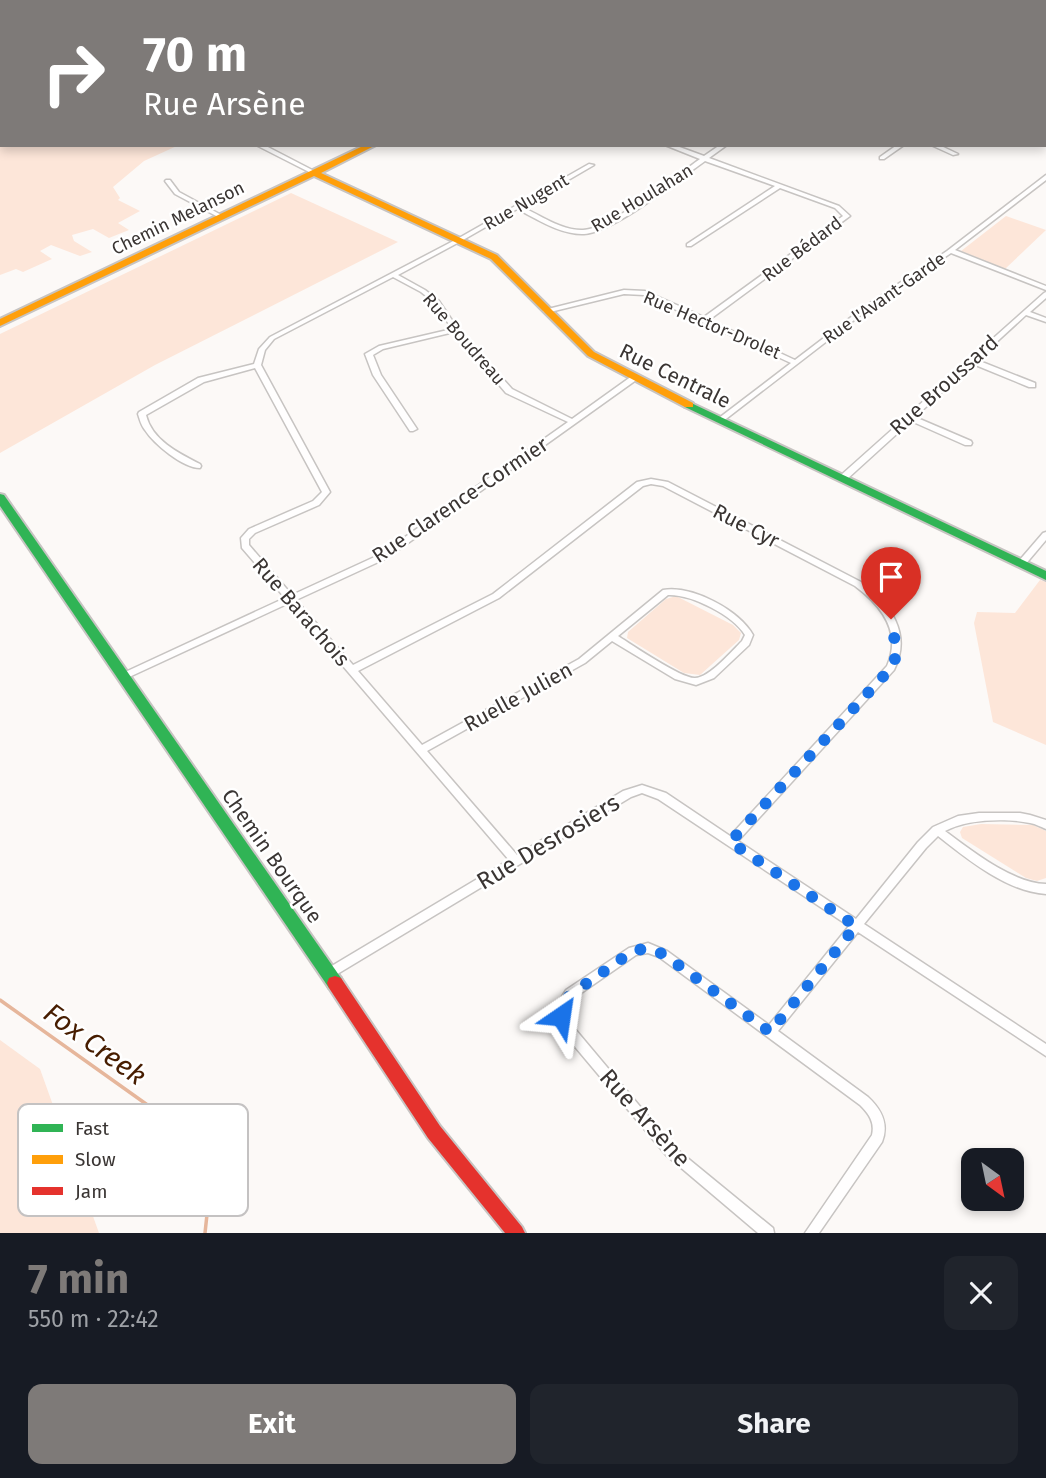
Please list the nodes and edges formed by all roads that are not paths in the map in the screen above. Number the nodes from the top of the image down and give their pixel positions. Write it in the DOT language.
graph roads {
  1 [pos="263,147"];
  2 [pos="368,147"];
  3 [pos="674,147"];
  4 [pos="721,147"];
  5 [pos="898,147"];
  6 [pos="938,147"];
  7 [pos="955,154"];
  8 [pos="704,158"];
  9 [pos="882,158"];
  10 [pos="591,165"];
  11 [pos="315,173"];
  12 [pos="1046,177"];
  13 [pos="168,181"];
  14 [pos="779,186"];
  15 [pos="517,207"];
  16 [pos="222,216"];
  17 [pos="461,239"];
  18 [pos="689,245"];
  19 [pos="951,251"];
  20 [pos="393,275"];
  21 [pos="1046,288"];
  22 [pos="1046,294"];
  23 [pos="546,311"];
  24 [pos="1026,313"];
  25 [pos="1046,320"];
  26 [pos="703,321"];
  27 [pos="0,323"];
  28 [pos="456,330"];
  29 [pos="971,360"];
  30 [pos="795,362"];
  31 [pos="257,365"];
  32 [pos="635,378"];
  33 [pos="1032,385"];
  34 [pos="908,417"];
  35 [pos="722,420"];
  36 [pos="573,422"];
  37 [pos="413,429"];
  38 [pos="968,443"];
  39 [pos="197,466"];
  40 [pos="843,478"];
  41 [pos="0,498"];
  42 [pos="1046,535"];
  43 [pos="1021,564"];
  44 [pos="1046,576"];
  45 [pos="290,599"];
  46 [pos="612,637"];
  47 [pos="351,670"];
  48 [pos="124,676"];
  49 [pos="420,750"];
  50 [pos="1046,825"];
  51 [pos="937,830"];
  52 [pos="730,842"];
  53 [pos="516,861"];
  54 [pos="1046,889"];
  55 [pos="856,926"];
  56 [pos="329,974"];
  57 [pos="770,1032"];
  58 [pos="1046,1051"];
  59 [pos="516,1233"];
  60 [pos="768,1233"];
  61 [pos="811,1233"];
  1 -- 11 [label="street"];
  2 -- 11 [label="street, Chemin Melanson"];
  3 -- 8 [label="street, Rue Bédard"];
  4 -- 8 [label="street, Rue Houlahan"];
  5 -- 9 [label="street"];
  6 -- 7 [label="street"];
  8 -- 14 [label="street, Rue Bédard"];
  8 -- 15 [label="street, Rue Houlahan"];
  10 -- 15 [label="street, Rue Nugent"];
  11 -- 16 [label="street, Chemin Melanson"];
  11 -- 17 [label="street, Rue Centrale"];
  12 -- 19 [label="street, Rue l'Avant-Garde"];
  13 -- 16 [label="street"];
  14 -- 18 [label="street"];
  14 -- 26 [label="street, Rue Bédard"];
  15 -- 17 [label="street, Rue Nugent"];
  16 -- 27 [label="street, Chemin Melanson"];
  17 -- 20 [label="street"];
  17 -- 23 [label="street, Rue Centrale"];
  19 -- 21 [label="street"];
  19 -- 30 [label="street, Rue l'Avant-Garde"];
  20 -- 28 [label="street, Rue Boudreau"];
  20 -- 31 [label="street"];
  22 -- 24 [label="street, Rue Broussard"];
  23 -- 26 [label="street, Rue Hector-Drolet"];
  23 -- 32 [label="street, Rue Centrale"];
  24 -- 25 [label="street"];
  24 -- 29 [label="street, Rue Broussard"];
  26 -- 30 [label="street, Rue Hector-Drolet"];
  28 -- 36 [label="street, Rue Boudreau"];
  28 -- 37 [label="street"];
  29 -- 33 [label="street"];
  29 -- 34 [label="street, Rue Broussard"];
  30 -- 35 [label="street, Rue l'Avant-Garde"];
  31 -- 39 [label="street"];
  31 -- 45 [label="street, Rue Barachois"];
  32 -- 35 [label="street, Rue Centrale"];
  32 -- 36 [label="street, Rue Clarence-Cormier"];
  34 -- 38 [label="street"];
  34 -- 40 [label="street, Rue Broussard"];
  35 -- 40 [label="street, Rue Centrale"];
  36 -- 45 [label="street, Rue Clarence-Cormier"];
  40 -- 43 [label="street, Rue Centrale"];
  41 -- 48 [label="street, Chemin Bourque"];
  42 -- 43 [label="street"];
  43 -- 44 [label="street, Rue Centrale"];
  45 -- 47 [label="street, Rue Barachois"];
  45 -- 48 [label="street, Rue Clarence-Cormier"];
  46 -- 46 [label="street, Ruelle Julien"];
  46 -- 49 [label="street, Ruelle Julien"];
  47 -- 49 [label="street, Rue Barachois"];
  47 -- 52 [label="street, Rue Cyr"];
  48 -- 56 [label="street, Chemin Bourque"];
  49 -- 53 [label="street, Rue Barachois"];
  50 -- 51 [label="street"];
  51 -- 54 [label="street"];
  51 -- 55 [label="street"];
  52 -- 53 [label="street, Rue Desrosiers"];
  52 -- 55 [label="street, Rue Desrosiers"];
  53 -- 56 [label="street, Rue Desrosiers"];
  55 -- 57 [label="street"];
  55 -- 58 [label="street, Rue Desrosiers"];
  56 -- 59 [label="street, Chemin Bourque"];
  57 -- 60 [label="street, Rue Arsène"];
  57 -- 61 [label="street, Rue Arsène"];
}
